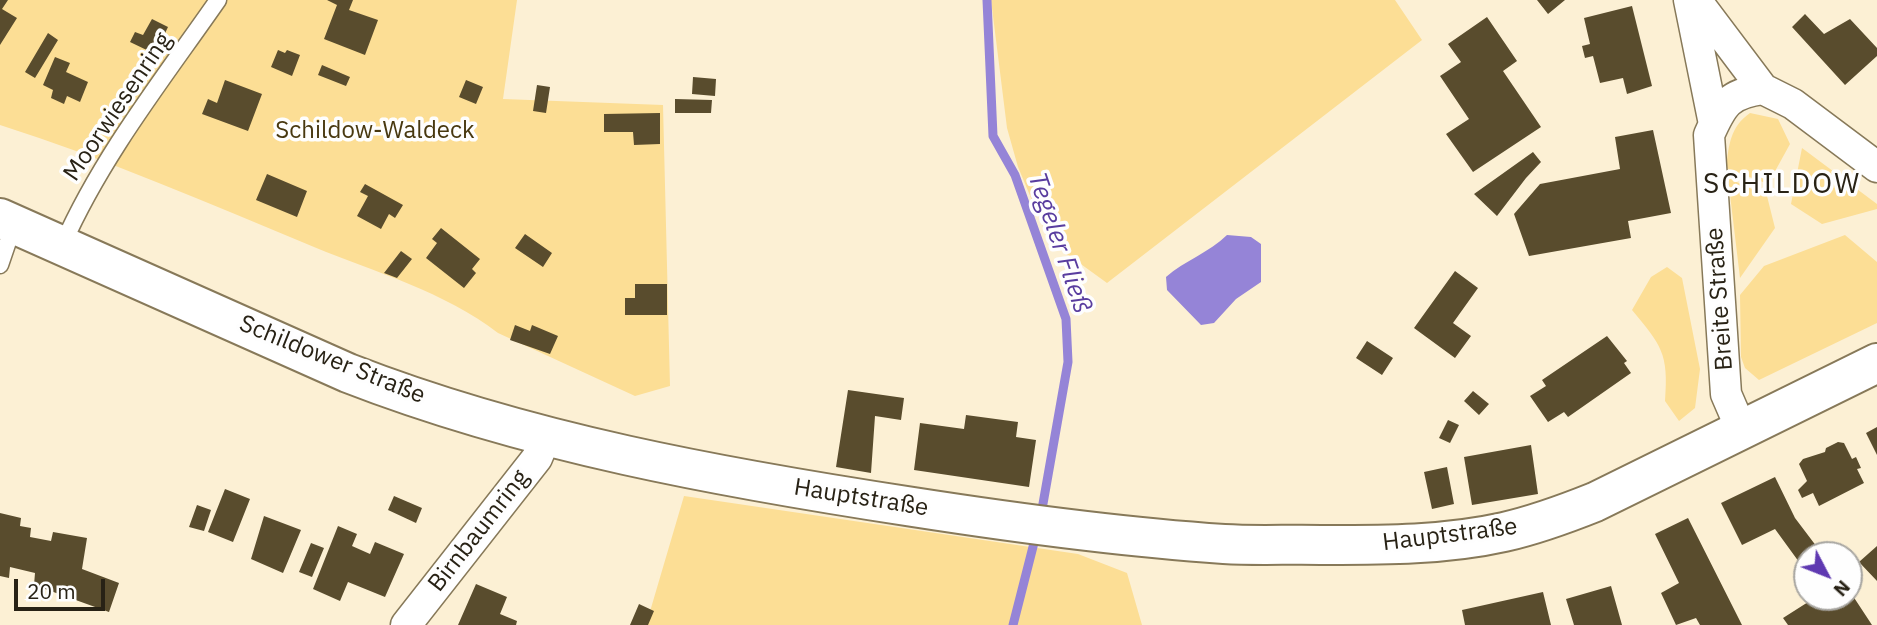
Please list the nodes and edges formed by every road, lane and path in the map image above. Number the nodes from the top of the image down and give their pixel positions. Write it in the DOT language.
graph roads {
  1 [pos="218,0"];
  2 [pos="1689,0"];
  3 [pos="1696,0"];
  4 [pos="1763,89"];
  5 [pos="1714,124"];
  6 [pos="1877,167"];
  7 [pos="7,221"];
  8 [pos="62,244"];
  9 [pos="0,265"];
  10 [pos="1877,363"];
  11 [pos="1742,431"];
  12 [pos="547,434"];
  13 [pos="718,474"];
  14 [pos="406,625"];
  1 -- 8 [label="lane, Moorwiesenring"];
  2 -- 5 [label="street, Breite Straße"];
  3 -- 4 [label="street"];
  4 -- 5 [label="street, Breite Straße"];
  4 -- 6 [label="street"];
  5 -- 11 [label="street, Breite Straße"];
  7 -- 8 [label="main road, Schildower Straße"];
  7 -- 9 [label="lane"];
  8 -- 12 [label="main road, Schildower Straße"];
  10 -- 11 [label="main road, Hauptstraße"];
  11 -- 13 [label="main road, Hauptstraße"];
  12 -- 13 [label="main road, Schildower Straße"];
  12 -- 14 [label="street, Birnbaumring"];
}
